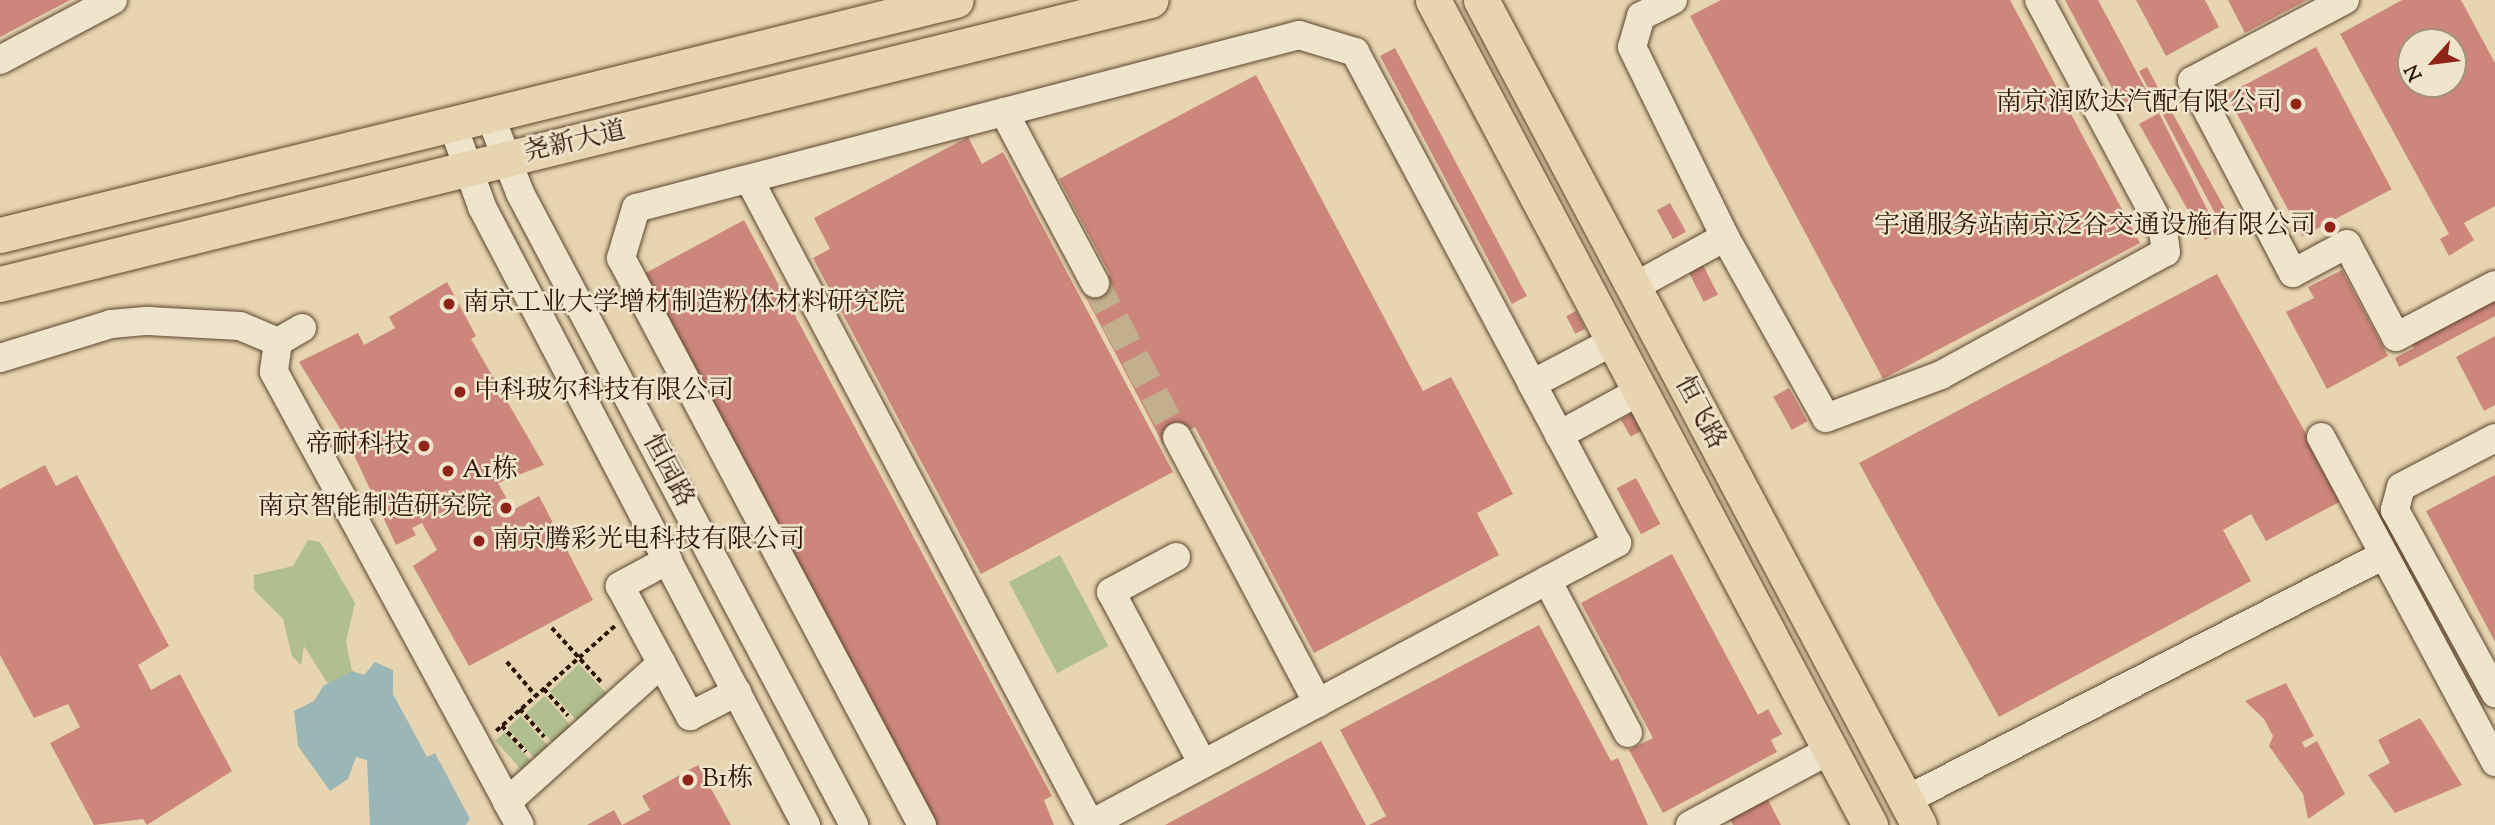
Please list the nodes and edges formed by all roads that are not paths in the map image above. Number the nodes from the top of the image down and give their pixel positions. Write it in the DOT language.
graph roads {
  1 [pos="113,0"];
  2 [pos="956,0"];
  3 [pos="1150,0"];
  4 [pos="1433,0"];
  5 [pos="1481,0"];
  6 [pos="1673,0"];
  7 [pos="2039,0"];
  8 [pos="2344,0"];
  9 [pos="0,60"];
  10 [pos="1004,112"];
  11 [pos="489,113"];
  12 [pos="452,123"];
  13 [pos="506,159"];
  14 [pos="467,167"];
  15 [pos="749,179"];
  16 [pos="0,234"];
  17 [pos="1725,237"];
  18 [pos="1095,283"];
  19 [pos="0,284"];
  20 [pos="2495,285"];
  21 [pos="1632,288"];
  22 [pos="1614,341"];
  23 [pos="0,358"];
  24 [pos="1532,384"];
  25 [pos="1640,391"];
  26 [pos="1559,435"];
  27 [pos="1177,437"];
  28 [pos="2321,437"];
  29 [pos="2495,438"];
  30 [pos="2384,555"];
  31 [pos="1176,557"];
  32 [pos="668,560"];
  33 [pos="1547,580"];
  34 [pos="662,663"];
  35 [pos="769,663"];
  36 [pos="735,688"];
  37 [pos="2495,694"];
  38 [pos="1318,703"];
  39 [pos="1628,733"];
  40 [pos="1830,750"];
  41 [pos="2495,762"];
  42 [pos="1203,764"];
  43 [pos="1913,812"];
  44 [pos="513,813"];
  45 [pos="806,825"];
  46 [pos="854,825"];
  47 [pos="922,825"];
  48 [pos="1090,825"];
  49 [pos="1690,825"];
  50 [pos="1870,825"];
  1 -- 9 [label="street"];
  2 -- 11 [label="main road, 尧新大道"];
  3 -- 13 [label="main road, 尧新大道"];
  4 -- 22 [label="main road, 恒飞路"];
  5 -- 21 [label="main road, 恒飞路"];
  6 -- 17 [label="street"];
  7 -- 17 [label="street"];
  8 -- 20 [label="street"];
  10 -- 15 [label="street"];
  10 -- 18 [label="street"];
  10 -- 24 [label="street"];
  11 -- 12 [label="main road, 尧新大道"];
  11 -- 13 [label="street, 恒园路"];
  12 -- 14 [label="street, 恒园路"];
  12 -- 16 [label="main road, 尧新大道"];
  13 -- 14 [label="main road, 尧新大道"];
  13 -- 35 [label="street, 恒园路"];
  14 -- 19 [label="main road, 尧新大道"];
  14 -- 32 [label="street, 恒园路"];
  15 -- 47 [label="street"];
  15 -- 48 [label="street"];
  17 -- 21 [label="street"];
  21 -- 43 [label="main road, 恒飞路"];
  22 -- 24 [label="street"];
  22 -- 25 [label="main road, 恒飞路"];
  23 -- 44 [label="street"];
  24 -- 26 [label="street"];
  25 -- 26 [label="street"];
  25 -- 40 [label="main road, 恒飞路"];
  26 -- 33 [label="street"];
  27 -- 38 [label="street"];
  28 -- 30 [label="street"];
  29 -- 37 [label="street"];
  30 -- 41 [label="street"];
  30 -- 43 [label="street"];
  31 -- 42 [label="street"];
  32 -- 34 [label="street"];
  32 -- 36 [label="street, 恒园路"];
  33 -- 38 [label="street"];
  33 -- 39 [label="street"];
  34 -- 36 [label="street"];
  34 -- 44 [label="street"];
  35 -- 36 [label="street"];
  35 -- 46 [label="street, 恒园路"];
  36 -- 45 [label="street, 恒园路"];
  38 -- 42 [label="street"];
  40 -- 49 [label="street"];
  40 -- 50 [label="main road, 恒飞路"];
  42 -- 48 [label="street"];
}
